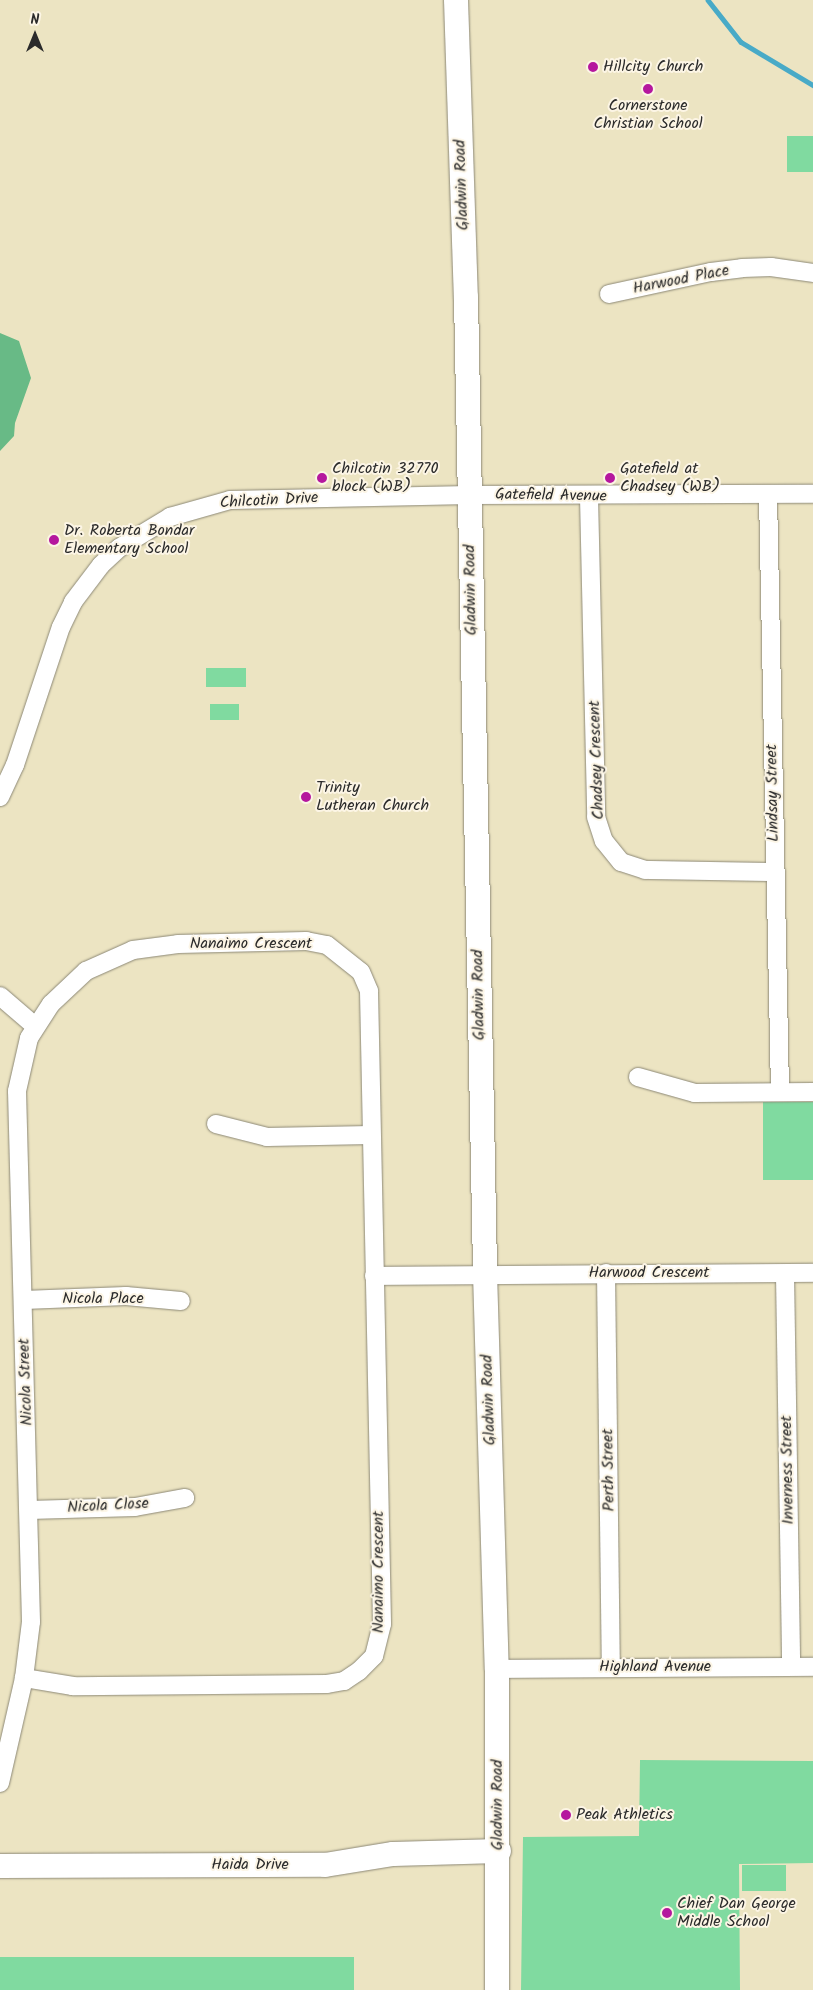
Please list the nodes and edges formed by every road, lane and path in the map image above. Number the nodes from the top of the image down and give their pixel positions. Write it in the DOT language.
graph roads {
  1 [pos="458,3"];
  2 [pos="813,273"];
  3 [pos="609,294"];
  4 [pos="768,494"];
  5 [pos="813,494"];
  6 [pos="470,495"];
  7 [pos="589,497"];
  8 [pos="0,797"];
  9 [pos="775,872"];
  10 [pos="0,996"];
  11 [pos="35,1026"];
  12 [pos="638,1077"];
  13 [pos="780,1092"];
  14 [pos="813,1092"];
  15 [pos="216,1124"];
  16 [pos="371,1135"];
  17 [pos="485,1273"];
  18 [pos="606,1273"];
  19 [pos="813,1273"];
  20 [pos="785,1274"];
  21 [pos="374,1276"];
  22 [pos="24,1300"];
  23 [pos="182,1301"];
  24 [pos="185,1498"];
  25 [pos="29,1510"];
  26 [pos="611,1666"];
  27 [pos="791,1666"];
  28 [pos="813,1667"];
  29 [pos="497,1669"];
  30 [pos="24,1678"];
  31 [pos="0,1783"];
  32 [pos="498,1851"];
  33 [pos="0,1866"];
  34 [pos="497,1990"];
  1 -- 6 [label="main road, Gladwin Road"];
  2 -- 3 [label="street, Harwood Place"];
  4 -- 5 [label="street, Gatefield Avenue"];
  4 -- 7 [label="street, Gatefield Avenue"];
  4 -- 9 [label="street, Lindsay Street"];
  6 -- 7 [label="street, Gatefield Avenue"];
  6 -- 8 [label="street, Chilcotin Drive"];
  6 -- 17 [label="main road, Gladwin Road"];
  7 -- 9 [label="street, Chadsey Crescent"];
  9 -- 13 [label="street, Lindsay Street"];
  10 -- 11 [label="street"];
  11 -- 16 [label="street, Nanaimo Crescent"];
  11 -- 22 [label="street, Nicola Street"];
  12 -- 13 [label="street"];
  13 -- 14 [label="street"];
  15 -- 16 [label="street"];
  16 -- 21 [label="street, Nanaimo Crescent"];
  17 -- 18 [label="street, Harwood Crescent"];
  17 -- 21 [label="street"];
  17 -- 29 [label="main road, Gladwin Road"];
  18 -- 20 [label="street, Harwood Crescent"];
  18 -- 26 [label="street, Perth Street"];
  19 -- 20 [label="street, Harwood Crescent"];
  20 -- 27 [label="street, Inverness Street"];
  21 -- 30 [label="street, Nanaimo Crescent"];
  22 -- 23 [label="street, Nicola Place"];
  22 -- 25 [label="street, Nicola Street"];
  24 -- 25 [label="street, Nicola Close"];
  25 -- 30 [label="street, Nicola Street"];
  26 -- 27 [label="street, Highland Avenue"];
  26 -- 29 [label="street, Highland Avenue"];
  27 -- 28 [label="street, Highland Avenue"];
  29 -- 32 [label="main road, Gladwin Road"];
  30 -- 31 [label="street, Nicola Street"];
  32 -- 33 [label="main road, Haida Drive"];
  32 -- 34 [label="main road, Gladwin Road"];
}
